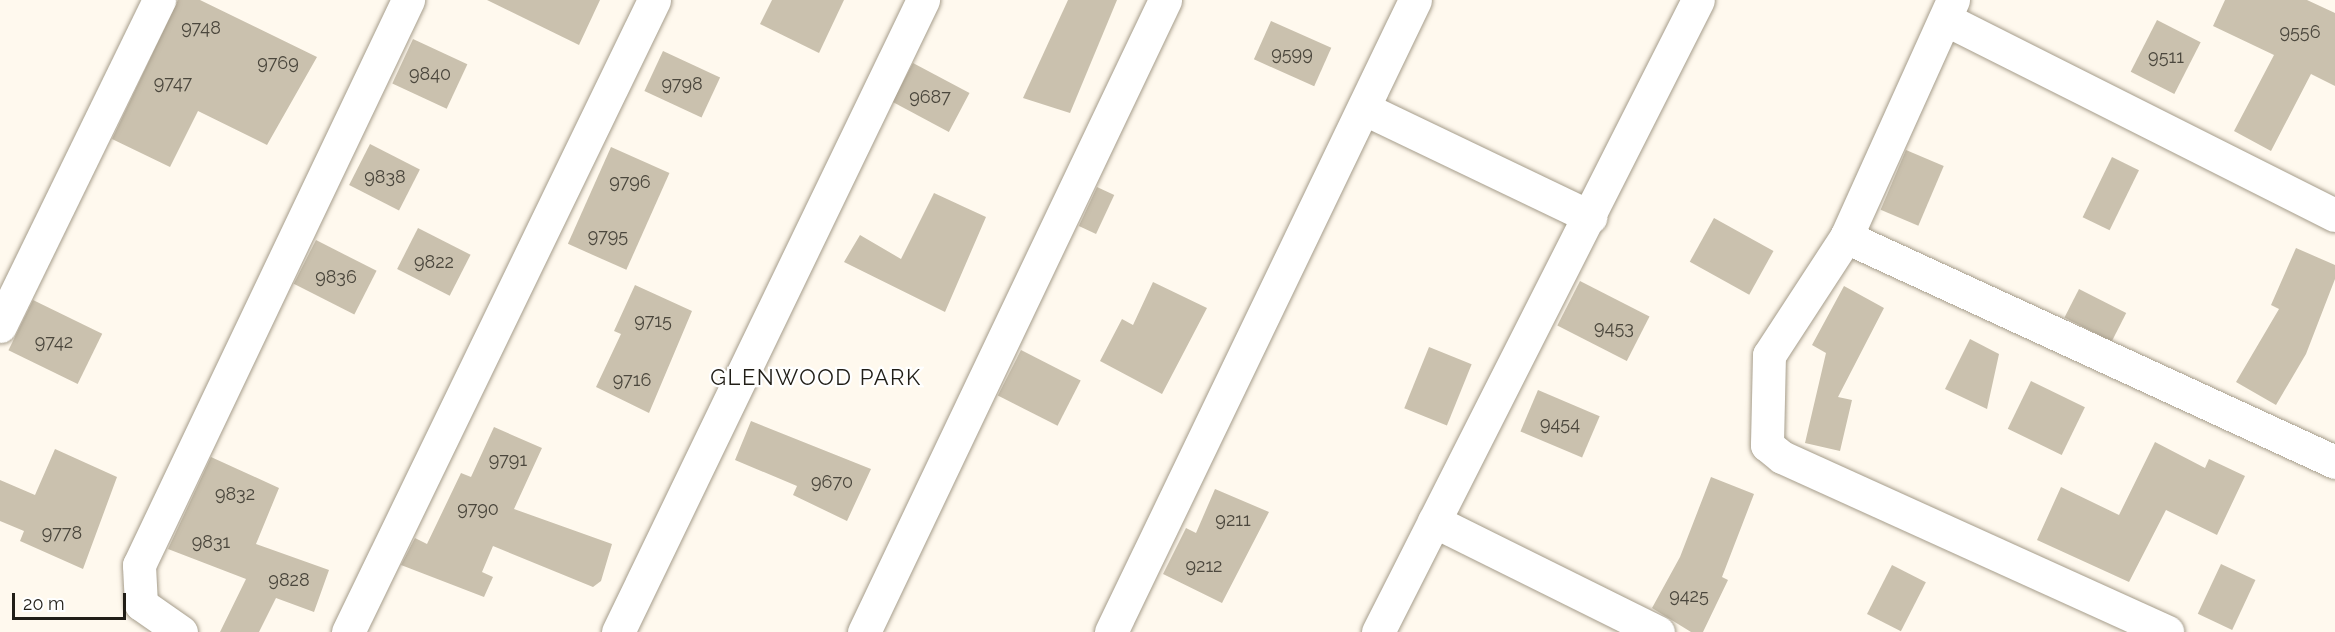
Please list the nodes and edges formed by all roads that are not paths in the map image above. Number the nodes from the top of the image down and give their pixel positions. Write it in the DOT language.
graph roads {
  1 [pos="159,0"];
  2 [pos="408,0"];
  3 [pos="654,0"];
  4 [pos="923,0"];
  5 [pos="1165,0"];
  6 [pos="1415,0"];
  7 [pos="1698,0"];
  8 [pos="1949,9"];
  9 [pos="1365,109"];
  10 [pos="2335,215"];
  11 [pos="1590,217"];
  12 [pos="1846,237"];
  13 [pos="0,326"];
  14 [pos="2335,462"];
  15 [pos="1434,521"];
  16 [pos="1654,631"];
  17 [pos="181,632"];
  18 [pos="348,632"];
  19 [pos="618,632"];
  20 [pos="864,632"];
  21 [pos="1111,632"];
  22 [pos="1378,632"];
  23 [pos="2167,632"];
  1 -- 13 [label="street"];
  2 -- 17 [label="street"];
  3 -- 18 [label="street"];
  4 -- 19 [label="street"];
  5 -- 20 [label="street"];
  6 -- 9 [label="street"];
  7 -- 11 [label="street"];
  8 -- 10 [label="street"];
  8 -- 12 [label="street"];
  9 -- 11 [label="street"];
  9 -- 21 [label="street"];
  11 -- 15 [label="street"];
  12 -- 14 [label="street"];
  12 -- 23 [label="street"];
  15 -- 16 [label="street"];
  15 -- 22 [label="street"];
}
